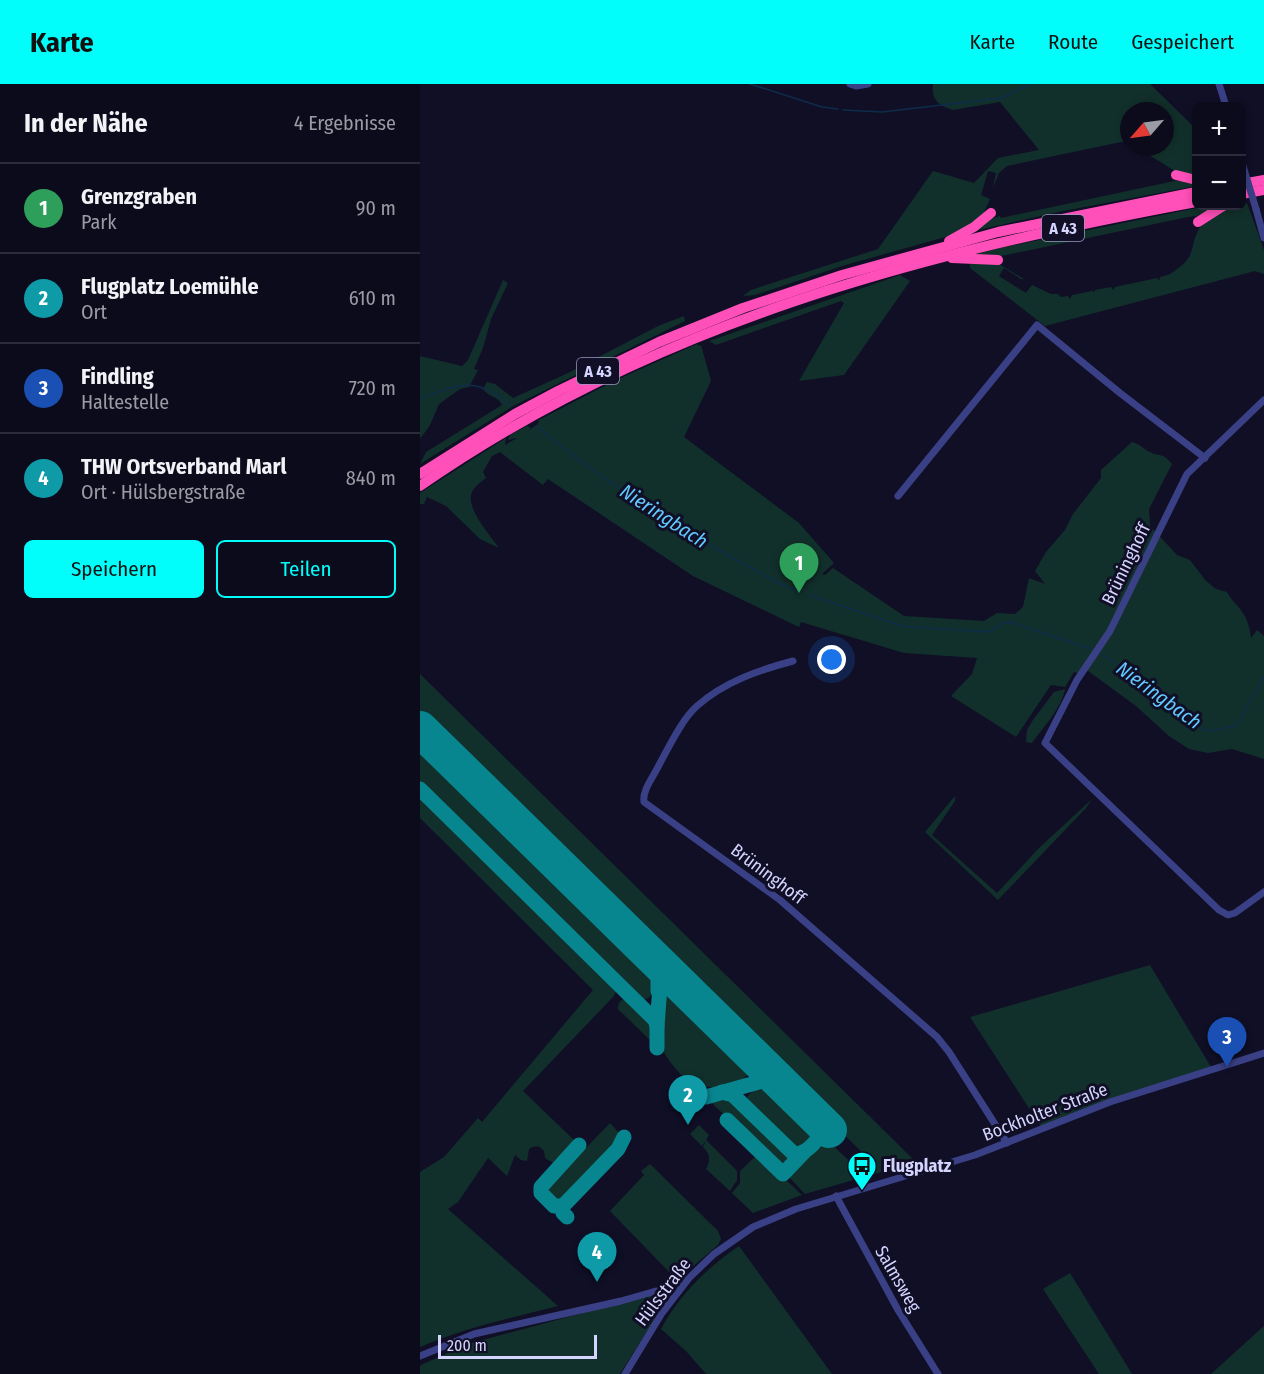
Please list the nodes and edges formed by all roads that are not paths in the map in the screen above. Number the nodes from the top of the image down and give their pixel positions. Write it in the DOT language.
graph roads {
  1 [pos="850,84"];
  2 [pos="868,84"];
  3 [pos="1219,84"];
  4 [pos="1225,102"];
  5 [pos="1176,174"];
  6 [pos="1246,176"];
  7 [pos="1192,179"];
  8 [pos="1246,183"];
  9 [pos="1262,185"];
  10 [pos="1192,193"];
  11 [pos="1246,194"];
  12 [pos="1192,203"];
  13 [pos="1218,210"];
  14 [pos="991,213"];
  15 [pos="1198,222"];
  16 [pos="1264,238"];
  17 [pos="933,254"];
  18 [pos="998,260"];
  19 [pos="1264,400"];
  20 [pos="1205,458"];
  21 [pos="420,474"];
  22 [pos="420,486"];
  23 [pos="898,496"];
  24 [pos="793,661"];
  25 [pos="1264,892"];
  26 [pos="1264,1053"];
  27 [pos="1006,1143"];
  28 [pos="836,1196"];
  29 [pos="689,1278"];
  30 [pos="663,1289"];
  31 [pos="674,1297"];
  32 [pos="420,1356"];
  33 [pos="625,1374"];
  34 [pos="938,1374"];
  1 -- 2 [label="street"];
  3 -- 4 [label="street"];
  5 -- 7 [label="highway"];
  6 -- 16 [label="street, bridge"];
  8 -- 9 [label="highway"];
  9 -- 11 [label="highway"];
  10 -- 17 [label="highway, A 43"];
  12 -- 17 [label="highway, A 43"];
  13 -- 15 [label="highway"];
  14 -- 17 [label="highway"];
  17 -- 18 [label="highway"];
  17 -- 21 [label="highway, A 43"];
  17 -- 22 [label="highway, A 43"];
  19 -- 20 [label="street, Brüninghoff"];
  20 -- 23 [label="street"];
  20 -- 25 [label="street, Brüninghoff"];
  24 -- 27 [label="street, Brüninghoff"];
  26 -- 27 [label="street, Bockholter Straße"];
  27 -- 28 [label="street, Bockholter Straße"];
  28 -- 29 [label="street, Hülsstraße"];
  28 -- 34 [label="street, Salmsweg"];
  29 -- 30 [label="street"];
  29 -- 31 [label="street, Hülsstraße"];
  30 -- 31 [label="street"];
  30 -- 32 [label="street"];
  31 -- 33 [label="street, Hülsstraße"];
}
